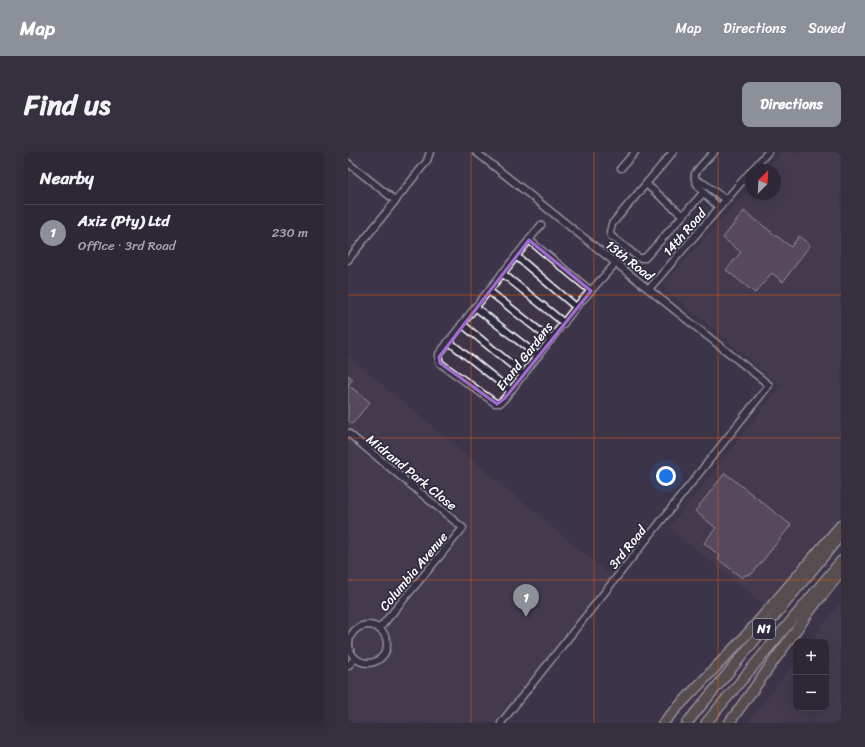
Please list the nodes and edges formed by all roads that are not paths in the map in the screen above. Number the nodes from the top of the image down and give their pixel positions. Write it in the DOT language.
graph roads {
  1 [pos="430,152"];
  2 [pos="476,152"];
  3 [pos="635,152"];
  4 [pos="673,152"];
  5 [pos="714,152"];
  6 [pos="768,152"];
  7 [pos="348,163"];
  8 [pos="757,164"];
  9 [pos="621,168"];
  10 [pos="745,177"];
  11 [pos="695,179"];
  12 [pos="646,184"];
  13 [pos="703,193"];
  14 [pos="726,200"];
  15 [pos="396,201"];
  16 [pos="719,207"];
  17 [pos="682,215"];
  18 [pos="542,225"];
  19 [pos="529,240"];
  20 [pos="516,256"];
  21 [pos="348,260"];
  22 [pos="616,263"];
  23 [pos="502,274"];
  24 [pos="648,289"];
  25 [pos="489,291"];
  26 [pos="591,291"];
  27 [pos="475,307"];
  28 [pos="576,307"];
  29 [pos="564,323"];
  30 [pos="462,324"];
  31 [pos="550,340"];
  32 [pos="448,341"];
  33 [pos="538,356"];
  34 [pos="524,375"];
  35 [pos="770,385"];
  36 [pos="511,391"];
  37 [pos="348,433"];
  38 [pos="841,525"];
  39 [pos="463,528"];
  40 [pos="841,536"];
  41 [pos="841,561"];
  42 [pos="841,572"];
  43 [pos="380,629"];
  44 [pos="355,658"];
  45 [pos="348,666"];
  46 [pos="501,723"];
  47 [pos="664,723"];
  48 [pos="687,723"];
  49 [pos="706,723"];
  50 [pos="730,723"];
  1 -- 15 [label="street"];
  2 -- 22 [label="street, 13th Road"];
  3 -- 9 [label="street"];
  4 -- 12 [label="street"];
  5 -- 11 [label="street"];
  6 -- 8 [label="street, 14th Road"];
  7 -- 15 [label="street"];
  10 -- 14 [label="street, 14th Road"];
  11 -- 13 [label="street"];
  11 -- 14 [label="street"];
  12 -- 17 [label="street"];
  12 -- 17 [label="street"];
  13 -- 16 [label="street, 14th Road"];
  13 -- 17 [label="street"];
  14 -- 16 [label="street, 14th Road"];
  15 -- 21 [label="street"];
  16 -- 24 [label="street, 14th Road"];
  18 -- 19 [label="street, Erand Gardens"];
  19 -- 20 [label="street, Erand Gardens"];
  19 -- 26 [label="street"];
  20 -- 23 [label="street, Erand Gardens"];
  20 -- 28 [label="street"];
  22 -- 24 [label="street, 13th Road"];
  22 -- 26 [label="street, Erand Gardens"];
  23 -- 25 [label="street, Erand Gardens"];
  23 -- 29 [label="street"];
  24 -- 35 [label="street, 13th Road"];
  25 -- 27 [label="street, Erand Gardens"];
  25 -- 31 [label="street"];
  26 -- 28 [label="street, Erand Gardens"];
  27 -- 30 [label="street, Erand Gardens"];
  27 -- 33 [label="street"];
  28 -- 29 [label="street, Erand Gardens"];
  29 -- 31 [label="street, Erand Gardens"];
  30 -- 32 [label="street, Erand Gardens"];
  30 -- 34 [label="street"];
  31 -- 33 [label="street, Erand Gardens"];
  32 -- 36 [label="street"];
  32 -- 36 [label="street, Erand Gardens"];
  33 -- 34 [label="street, Erand Gardens"];
  34 -- 36 [label="street, Erand Gardens"];
  35 -- 46 [label="street, 3rd Road"];
  37 -- 39 [label="street, Midrand Park Close"];
  38 -- 47 [label="highway"];
  39 -- 43 [label="street, Columbia Avenue"];
  40 -- 48 [label="highway, N1"];
  41 -- 49 [label="highway, N1"];
  42 -- 50 [label="highway"];
  43 -- 44 [label="street"];
  43 -- 44 [label="street"];
  44 -- 45 [label="street"];
}
